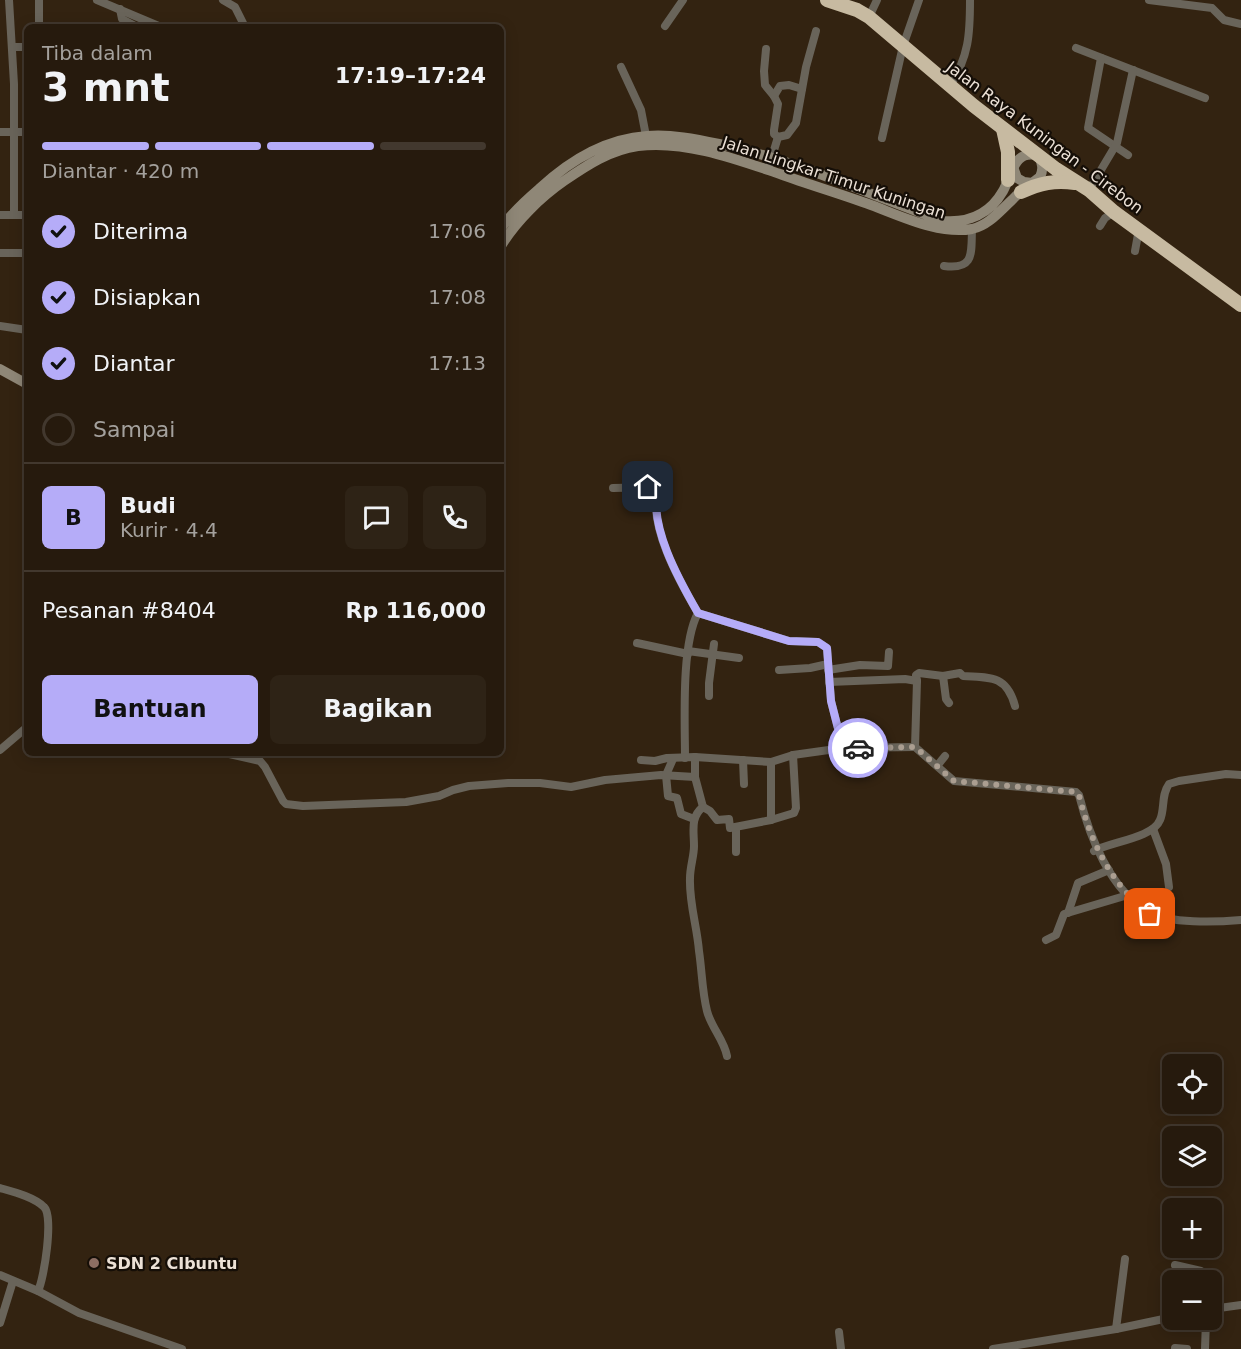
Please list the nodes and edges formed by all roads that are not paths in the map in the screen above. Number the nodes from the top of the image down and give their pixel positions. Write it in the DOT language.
graph roads {
  1 [pos="9,0"];
  2 [pos="39,0"];
  3 [pos="97,0"];
  4 [pos="223,0"];
  5 [pos="683,0"];
  6 [pos="827,0"];
  7 [pos="877,0"];
  8 [pos="919,0"];
  9 [pos="970,0"];
  10 [pos="1149,0"];
  11 [pos="120,9"];
  12 [pos="869,17"];
  13 [pos="39,24"];
  14 [pos="131,24"];
  15 [pos="154,24"];
  16 [pos="242,24"];
  17 [pos="1241,24"];
  18 [pos="664,26"];
  19 [pos="816,31"];
  20 [pos="903,46"];
  21 [pos="12,47"];
  22 [pos="24,47"];
  23 [pos="1076,48"];
  24 [pos="766,49"];
  25 [pos="1101,58"];
  26 [pos="621,67"];
  27 [pos="1133,70"];
  28 [pos="950,86"];
  29 [pos="802,89"];
  30 [pos="774,96"];
  31 [pos="1205,98"];
  32 [pos="1003,129"];
  33 [pos="0,132"];
  34 [pos="13,132"];
  35 [pos="24,132"];
  36 [pos="646,136"];
  37 [pos="778,137"];
  38 [pos="882,138"];
  39 [pos="1114,147"];
  40 [pos="1128,155"];
  41 [pos="1039,156"];
  42 [pos="773,158"];
  43 [pos="1013,167"];
  44 [pos="768,170"];
  45 [pos="1006,185"];
  46 [pos="1085,187"];
  47 [pos="1022,191"];
  48 [pos="1114,212"];
  49 [pos="0,215"];
  50 [pos="14,215"];
  51 [pos="24,216"];
  52 [pos="504,224"];
  53 [pos="1100,226"];
  54 [pos="972,229"];
  55 [pos="1139,229"];
  56 [pos="504,242"];
  57 [pos="1135,251"];
  58 [pos="0,252"];
  59 [pos="24,253"];
  60 [pos="944,266"];
  61 [pos="1241,305"];
  62 [pos="0,326"];
  63 [pos="24,330"];
  64 [pos="0,369"];
  65 [pos="0,376"];
  66 [pos="24,382"];
  67 [pos="24,388"];
  68 [pos="613,488"];
  69 [pos="698,613"];
  70 [pos="637,643"];
  71 [pos="714,644"];
  72 [pos="889,652"];
  73 [pos="688,653"];
  74 [pos="712,654"];
  75 [pos="739,658"];
  76 [pos="828,667"];
  77 [pos="779,670"];
  78 [pos="943,676"];
  79 [pos="917,681"];
  80 [pos="829,682"];
  81 [pos="709,696"];
  82 [pos="949,703"];
  83 [pos="1015,706"];
  84 [pos="24,730"];
  85 [pos="915,747"];
  86 [pos="843,748"];
  87 [pos="0,750"];
  88 [pos="793,755"];
  89 [pos="238,756"];
  90 [pos="945,756"];
  91 [pos="695,757"];
  92 [pos="685,758"];
  93 [pos="673,759"];
  94 [pos="641,760"];
  95 [pos="743,760"];
  96 [pos="771,762"];
  97 [pos="937,766"];
  98 [pos="666,775"];
  99 [pos="1241,775"];
  100 [pos="695,777"];
  101 [pos="744,784"];
  102 [pos="703,807"];
  103 [pos="694,819"];
  104 [pos="771,820"];
  105 [pos="736,827"];
  106 [pos="1153,829"];
  107 [pos="1095,850"];
  108 [pos="735,852"];
  109 [pos="1109,870"];
  110 [pos="1169,887"];
  111 [pos="1128,895"];
  112 [pos="1068,913"];
  113 [pos="1241,920"];
  114 [pos="1046,940"];
  115 [pos="727,1056"];
  116 [pos="0,1188"];
  117 [pos="1125,1259"];
  118 [pos="1175,1265"];
  119 [pos="1197,1270"];
  120 [pos="0,1275"];
  121 [pos="13,1281"];
  122 [pos="38,1291"];
  123 [pos="1241,1305"];
  124 [pos="1222,1308"];
  125 [pos="1162,1319"];
  126 [pos="0,1323"];
  127 [pos="1116,1329"];
  128 [pos="1205,1330"];
  129 [pos="839,1332"];
  130 [pos="1175,1348"];
  131 [pos="182,1349"];
  132 [pos="841,1349"];
  133 [pos="993,1349"];
  134 [pos="1187,1349"];
  135 [pos="1204,1349"];
  1 -- 21 [label="street"];
  2 -- 13 [label="street"];
  3 -- 11 [label="street"];
  4 -- 16 [label="street"];
  5 -- 18 [label="street"];
  6 -- 12 [label="highway, Jalan Raya Kuningan - Cirebon"];
  7 -- 12 [label="street"];
  8 -- 20 [label="street"];
  9 -- 28 [label="street"];
  10 -- 17 [label="street"];
  11 -- 14 [label="street"];
  11 -- 15 [label="street"];
  12 -- 20 [label="highway, Jalan Raya Kuningan - Cirebon"];
  19 -- 29 [label="street"];
  20 -- 28 [label="highway, Jalan Raya Kuningan - Cirebon"];
  20 -- 38 [label="street"];
  21 -- 22 [label="street"];
  21 -- 34 [label="street"];
  23 -- 25 [label="street"];
  24 -- 30 [label="street"];
  25 -- 27 [label="street"];
  25 -- 39 [label="street"];
  26 -- 36 [label="street"];
  27 -- 31 [label="street"];
  27 -- 39 [label="street"];
  28 -- 32 [label="highway, Jalan Raya Kuningan - Cirebon"];
  29 -- 30 [label="street"];
  29 -- 37 [label="street"];
  30 -- 37 [label="street"];
  32 -- 41 [label="highway, Jalan Raya Kuningan - Cirebon"];
  32 -- 45 [label="highway"];
  33 -- 34 [label="street"];
  34 -- 35 [label="street"];
  34 -- 50 [label="street"];
  36 -- 42 [label="main road, Jalan Lingkar Timur Kuningan"];
  36 -- 52 [label="main road, Jalan Lingkar Timur Kuningan"];
  37 -- 42 [label="street"];
  39 -- 40 [label="street"];
  39 -- 46 [label="street"];
  41 -- 43 [label="main road"];
  41 -- 46 [label="highway, Jalan Raya Kuningan - Cirebon"];
  41 -- 47 [label="main road"];
  42 -- 44 [label="street"];
  42 -- 45 [label="main road, Jalan Lingkar Timur Kuningan"];
  43 -- 45 [label="main road, Jalan Lingkar Timur Kuningan"];
  43 -- 47 [label="main road"];
  44 -- 54 [label="main road, Jalan Lingkar Timur Kuningan"];
  44 -- 56 [label="main road, Jalan Lingkar Timur Kuningan"];
  45 -- 47 [label="main road"];
  46 -- 47 [label="highway"];
  46 -- 48 [label="highway, Jalan Raya Kuningan - Cirebon"];
  47 -- 54 [label="main road"];
  48 -- 53 [label="street"];
  48 -- 55 [label="highway, Jalan Raya Kuningan - Cirebon"];
  49 -- 50 [label="street"];
  50 -- 51 [label="street"];
  54 -- 60 [label="street"];
  55 -- 57 [label="street"];
  55 -- 61 [label="highway, Jalan Raya Kuningan - Cirebon"];
  58 -- 59 [label="street"];
  62 -- 63 [label="street"];
  64 -- 66 [label="main road"];
  65 -- 67 [label="main road"];
  68 -- 69 [label="street"];
  69 -- 73 [label="street"];
  69 -- 76 [label="street"];
  70 -- 73 [label="street"];
  71 -- 74 [label="street"];
  72 -- 76 [label="street"];
  73 -- 74 [label="street"];
  73 -- 92 [label="street"];
  74 -- 75 [label="street"];
  74 -- 81 [label="street"];
  76 -- 77 [label="street"];
  76 -- 80 [label="street"];
  78 -- 79 [label="street"];
  78 -- 82 [label="street"];
  78 -- 83 [label="street"];
  79 -- 80 [label="street"];
  79 -- 85 [label="street"];
  80 -- 86 [label="street"];
  84 -- 87 [label="street"];
  85 -- 86 [label="street"];
  85 -- 97 [label="street"];
  86 -- 88 [label="street"];
  88 -- 96 [label="street"];
  88 -- 104 [label="street"];
  89 -- 98 [label="street"];
  90 -- 97 [label="street"];
  91 -- 92 [label="street"];
  91 -- 95 [label="street"];
  91 -- 100 [label="street"];
  92 -- 93 [label="street"];
  93 -- 94 [label="street"];
  93 -- 98 [label="street"];
  95 -- 96 [label="street"];
  95 -- 101 [label="street"];
  96 -- 104 [label="street"];
  97 -- 107 [label="street"];
  98 -- 100 [label="street"];
  98 -- 103 [label="street"];
  99 -- 106 [label="street"];
  100 -- 102 [label="street"];
  102 -- 103 [label="street"];
  102 -- 105 [label="street"];
  103 -- 115 [label="street"];
  104 -- 105 [label="street"];
  105 -- 108 [label="street"];
  106 -- 107 [label="street"];
  106 -- 110 [label="street"];
  107 -- 109 [label="street"];
  109 -- 111 [label="street"];
  109 -- 112 [label="street"];
  111 -- 112 [label="street"];
  111 -- 113 [label="street"];
  112 -- 114 [label="street"];
  116 -- 122 [label="street"];
  117 -- 127 [label="street"];
  118 -- 119 [label="street"];
  120 -- 121 [label="street"];
  121 -- 122 [label="street"];
  121 -- 126 [label="street"];
  122 -- 131 [label="street"];
  123 -- 124 [label="street"];
  125 -- 127 [label="street"];
  127 -- 133 [label="street"];
  128 -- 135 [label="street"];
  129 -- 132 [label="street"];
  130 -- 134 [label="street"];
}
